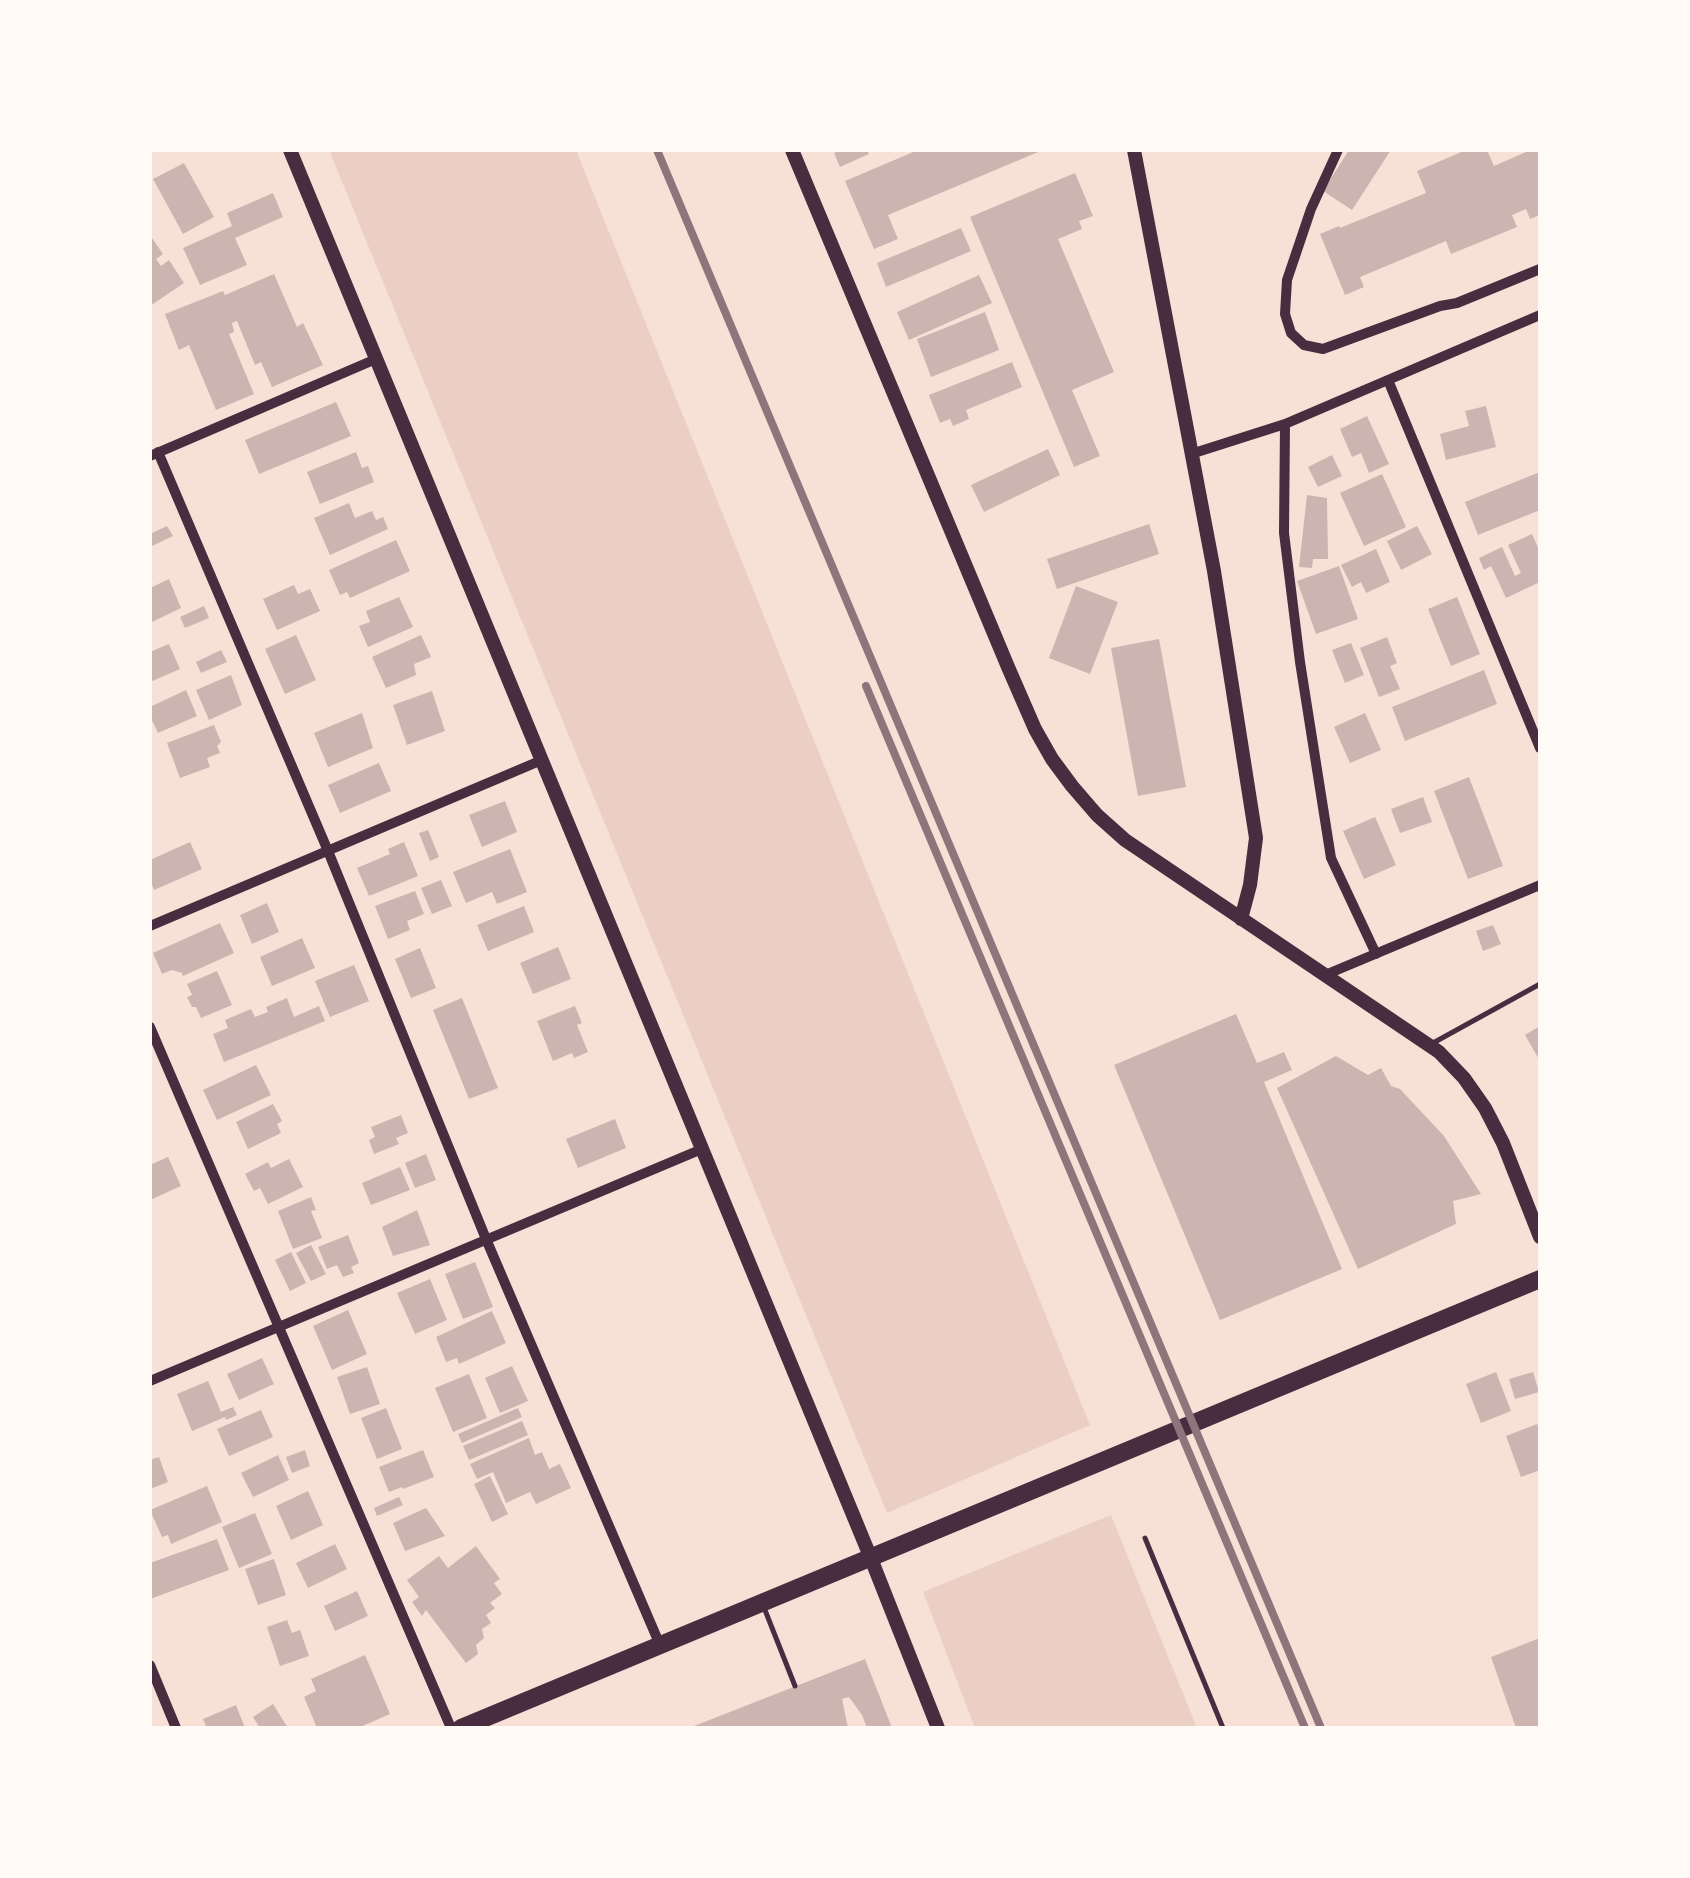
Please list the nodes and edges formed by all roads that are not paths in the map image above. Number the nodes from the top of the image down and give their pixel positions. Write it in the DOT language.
graph roads {
  1 [pos="290,150"];
  2 [pos="792,150"];
  3 [pos="1134,150"];
  4 [pos="1338,150"];
  5 [pos="1540,269"];
  6 [pos="1540,315"];
  7 [pos="376,359"];
  8 [pos="1388,380"];
  9 [pos="1285,424"];
  10 [pos="154,454"];
  11 [pos="1190,454"];
  12 [pos="1540,748"];
  13 [pos="542,760"];
  14 [pos="328,851"];
  15 [pos="1540,885"];
  16 [pos="1242,919"];
  17 [pos="150,926"];
  18 [pos="1376,954"];
  19 [pos="1325,975"];
  20 [pos="1540,984"];
  21 [pos="150,1027"];
  22 [pos="1428,1045"];
  23 [pos="702,1150"];
  24 [pos="1540,1237"];
  25 [pos="486,1239"];
  26 [pos="1540,1279"];
  27 [pos="280,1326"];
  28 [pos="150,1381"];
  29 [pos="870,1556"];
  30 [pos="762,1602"];
  31 [pos="660,1644"];
  32 [pos="150,1664"];
  33 [pos="795,1686"];
  34 [pos="176,1728"];
  35 [pos="451,1728"];
  36 [pos="461,1728"];
  37 [pos="938,1728"];
  1 -- 7 [label="street"];
  2 -- 16 [label="street"];
  3 -- 11 [label="street"];
  4 -- 5 [label="street"];
  6 -- 8 [label="street"];
  7 -- 10 [label="street"];
  7 -- 13 [label="street"];
  8 -- 9 [label="street"];
  8 -- 12 [label="street"];
  9 -- 11 [label="street"];
  9 -- 18 [label="street"];
  10 -- 14 [label="street"];
  11 -- 16 [label="street"];
  13 -- 14 [label="street"];
  13 -- 23 [label="street"];
  14 -- 17 [label="street"];
  14 -- 25 [label="street"];
  15 -- 18 [label="street"];
  16 -- 19 [label="street"];
  18 -- 19 [label="street"];
  19 -- 22 [label="street"];
  20 -- 22 [label="lane"];
  21 -- 27 [label="street"];
  22 -- 24 [label="street"];
  23 -- 25 [label="street"];
  23 -- 29 [label="street"];
  25 -- 27 [label="street"];
  25 -- 31 [label="street"];
  26 -- 29 [label="main road"];
  27 -- 28 [label="street"];
  27 -- 35 [label="street"];
  29 -- 30 [label="main road"];
  29 -- 37 [label="street"];
  30 -- 31 [label="main road"];
  30 -- 33 [label="lane"];
  31 -- 36 [label="main road"];
  32 -- 34 [label="street"];
}
